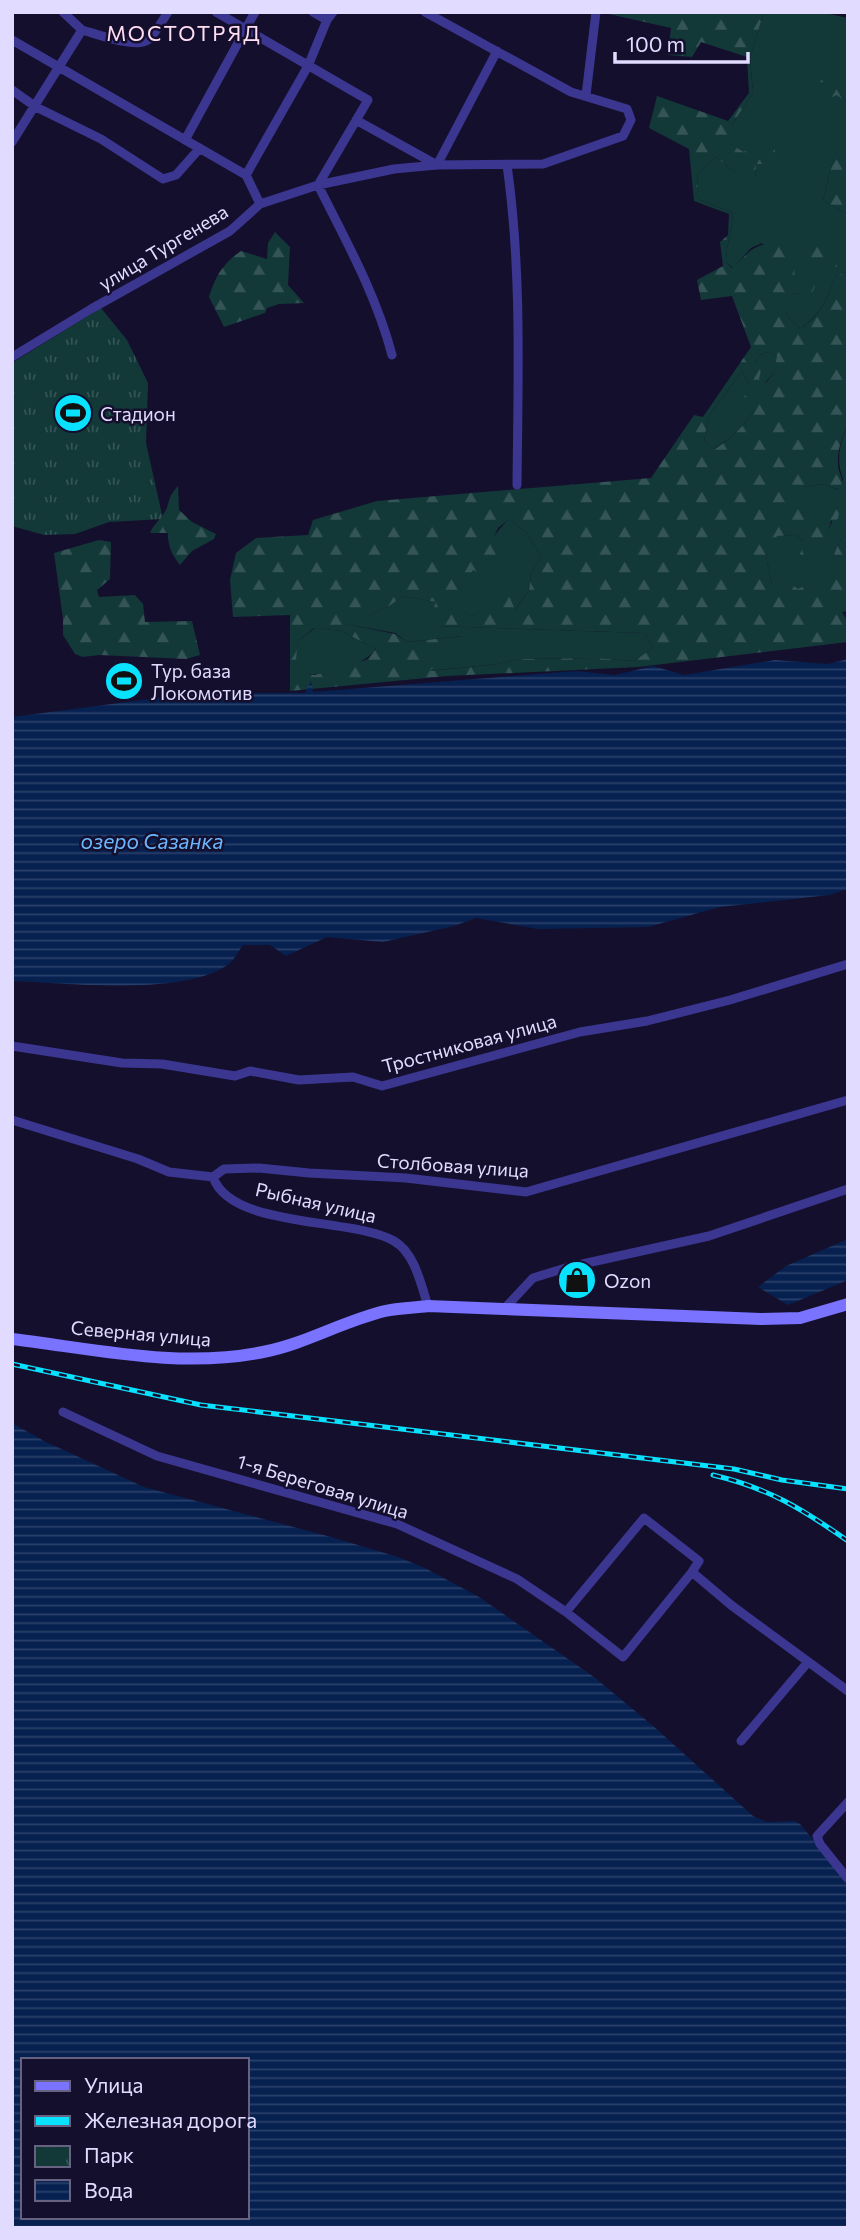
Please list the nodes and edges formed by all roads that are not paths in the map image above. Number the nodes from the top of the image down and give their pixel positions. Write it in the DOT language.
graph roads {
  1 [pos="63,12"];
  2 [pos="168,12"];
  3 [pos="216,12"];
  4 [pos="255,12"];
  5 [pos="313,12"];
  6 [pos="425,12"];
  7 [pos="596,12"];
  8 [pos="330,16"];
  9 [pos="82,30"];
  10 [pos="247,31"];
  11 [pos="12,40"];
  12 [pos="496,51"];
  13 [pos="59,66"];
  14 [pos="308,66"];
  15 [pos="12,90"];
  16 [pos="586,95"];
  17 [pos="36,107"];
  18 [pos="356,120"];
  19 [pos="185,140"];
  20 [pos="12,142"];
  21 [pos="200,148"];
  22 [pos="507,164"];
  23 [pos="438,165"];
  24 [pos="246,175"];
  25 [pos="317,185"];
  26 [pos="260,204"];
  27 [pos="392,355"];
  28 [pos="12,357"];
  29 [pos="517,485"];
  30 [pos="848,964"];
  31 [pos="12,1046"];
  32 [pos="848,1100"];
  33 [pos="12,1121"];
  34 [pos="213,1177"];
  35 [pos="848,1189"];
  36 [pos="848,1304"];
  37 [pos="428,1306"];
  38 [pos="505,1308"];
  39 [pos="12,1339"];
  40 [pos="63,1412"];
  41 [pos="692,1572"];
  42 [pos="566,1612"];
  43 [pos="808,1662"];
  44 [pos="848,1691"];
  45 [pos="741,1741"];
  46 [pos="848,1802"];
  47 [pos="848,1879"];
  1 -- 9 [label="street"];
  2 -- 9 [label="street"];
  3 -- 10 [label="street"];
  4 -- 10 [label="street"];
  5 -- 8 [label="street"];
  6 -- 12 [label="street"];
  7 -- 16 [label="street"];
  8 -- 14 [label="street"];
  9 -- 13 [label="street"];
  10 -- 14 [label="street"];
  10 -- 19 [label="street"];
  11 -- 13 [label="street"];
  12 -- 16 [label="street"];
  12 -- 23 [label="street"];
  13 -- 17 [label="street"];
  13 -- 19 [label="street"];
  14 -- 18 [label="street"];
  14 -- 24 [label="street"];
  15 -- 17 [label="street"];
  16 -- 22 [label="street"];
  17 -- 20 [label="street"];
  17 -- 21 [label="street"];
  18 -- 23 [label="street"];
  18 -- 25 [label="street"];
  19 -- 21 [label="street"];
  21 -- 24 [label="street"];
  22 -- 23 [label="street"];
  22 -- 29 [label="street"];
  23 -- 25 [label="street"];
  24 -- 26 [label="street"];
  25 -- 26 [label="street"];
  25 -- 27 [label="street"];
  26 -- 28 [label="street, улица Тургенева"];
  30 -- 31 [label="street, Тростниковая улица"];
  32 -- 34 [label="street, Столбовая улица"];
  33 -- 34 [label="street"];
  34 -- 37 [label="street, Рыбная улица"];
  35 -- 38 [label="street"];
  36 -- 38 [label="street"];
  37 -- 38 [label="street"];
  37 -- 39 [label="street, Северная улица"];
  40 -- 42 [label="street, 1-я Береговая улица"];
  41 -- 42 [label="street, 1-я Береговая улица"];
  41 -- 42 [label="street"];
  41 -- 43 [label="street"];
  43 -- 44 [label="street"];
  43 -- 45 [label="street"];
  46 -- 47 [label="street"];
}
